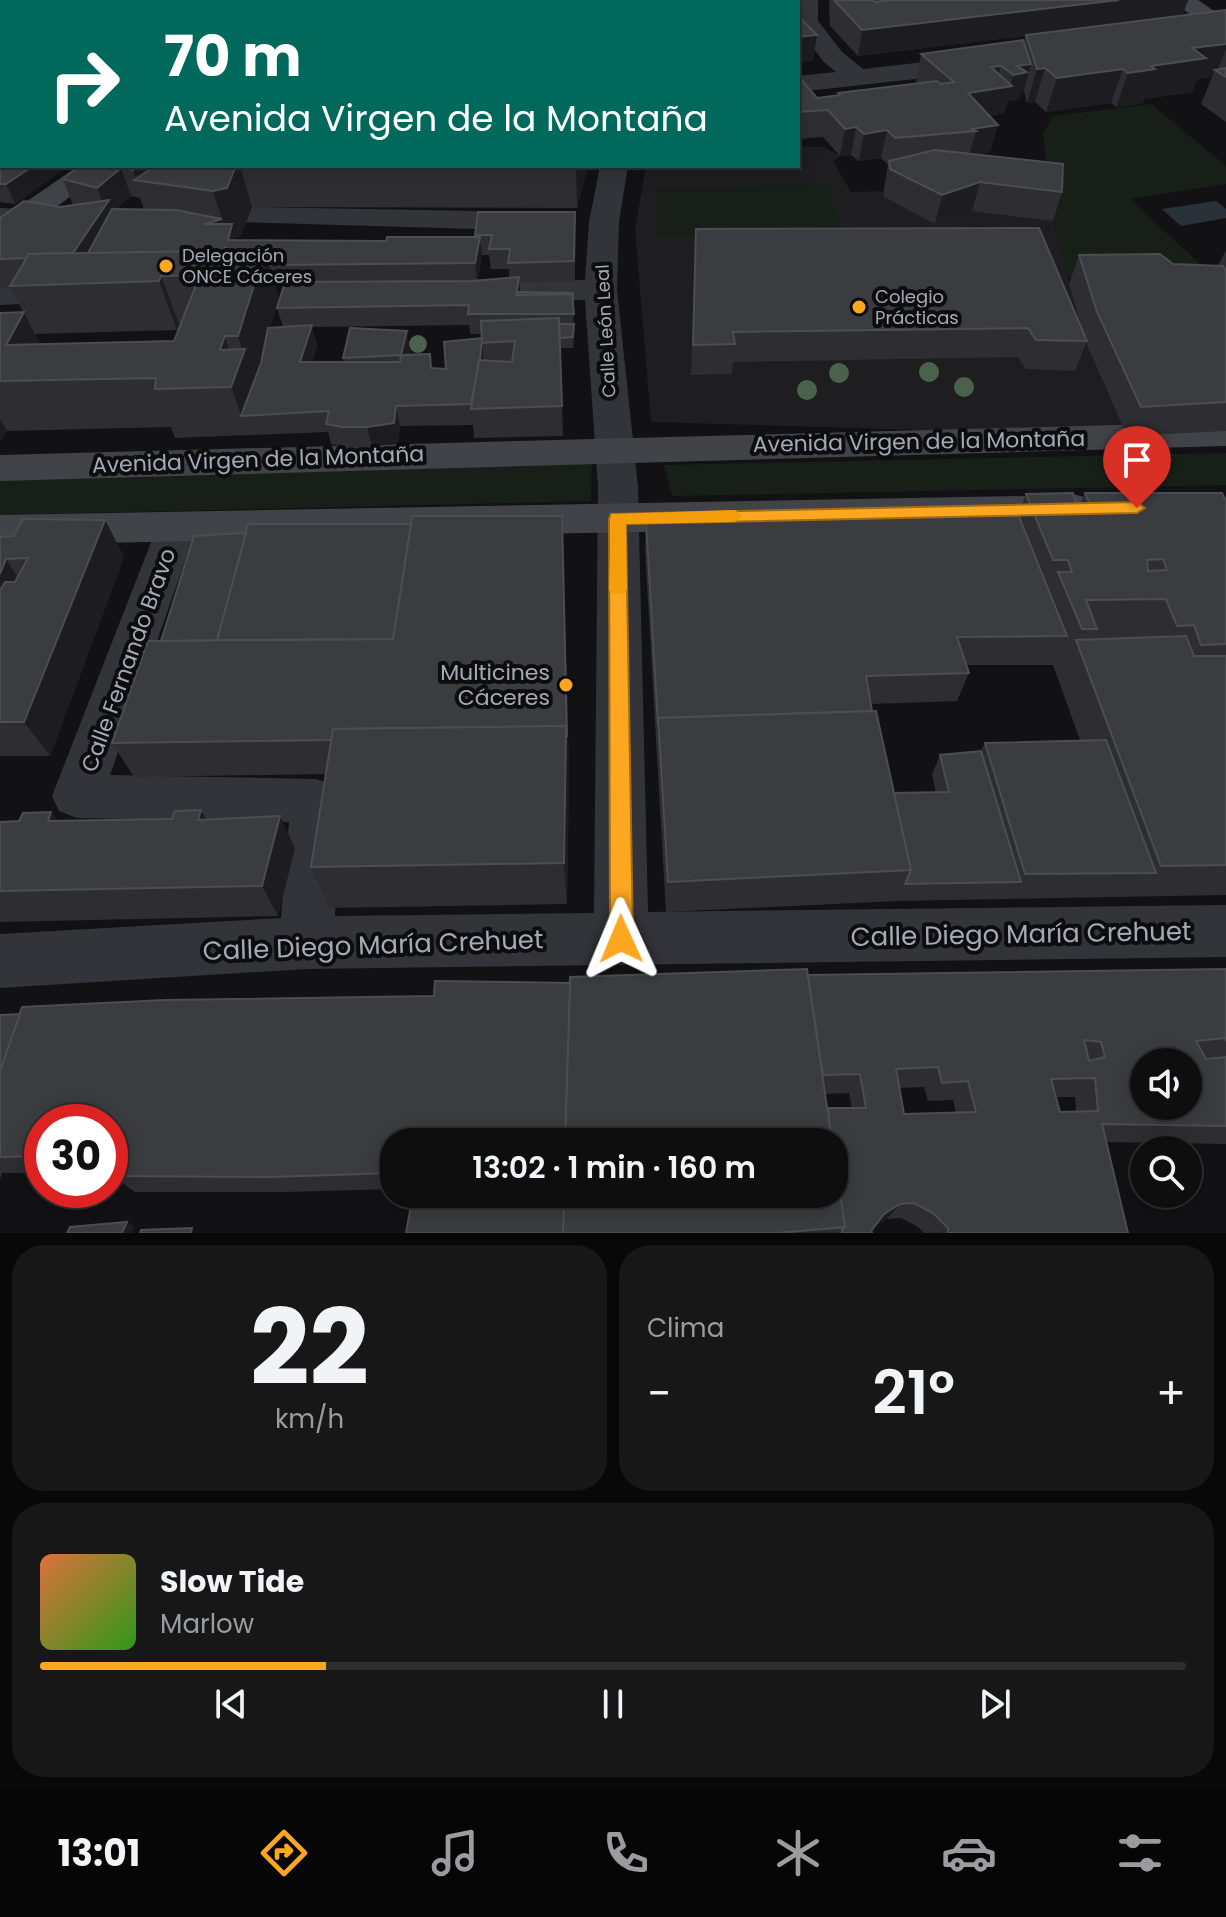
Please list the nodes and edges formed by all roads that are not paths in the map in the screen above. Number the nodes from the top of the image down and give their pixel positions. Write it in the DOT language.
graph roads {
  1 [pos="806,0"];
  2 [pos="1183,0"];
  3 [pos="1211,31"];
  4 [pos="996,55"];
  5 [pos="800,71"];
  6 [pos="850,71"];
  7 [pos="800,84"];
  8 [pos="93,168"];
  9 [pos="614,168"];
  10 [pos="12,214"];
  11 [pos="250,216"];
  12 [pos="79,218"];
  13 [pos="476,220"];
  14 [pos="0,234"];
  15 [pos="601,290"];
  16 [pos="429,291"];
  17 [pos="111,294"];
  18 [pos="0,295"];
  19 [pos="1226,434"];
  20 [pos="612,448"];
  21 [pos="0,468"];
  22 [pos="1116,508"];
  23 [pos="617,519"];
  24 [pos="177,527"];
  25 [pos="0,530"];
  26 [pos="1226,931"];
  27 [pos="621,939"];
  28 [pos="306,943"];
  29 [pos="0,961"];
  1 -- 6 [label="street"];
  2 -- 3 [label="main road"];
  4 -- 6 [label="street"];
  5 -- 6 [label="street"];
  6 -- 7 [label="street"];
  8 -- 10 [label="main road"];
  9 -- 15 [label="street, Calle León Leal"];
  10 -- 12 [label="street"];
  10 -- 14 [label="main road"];
  11 -- 13 [label="street"];
  15 -- 16 [label="street"];
  15 -- 20 [label="street, Calle León Leal"];
  17 -- 18 [label="street"];
  19 -- 20 [label="main road, Avenida Virgen de la Montaña"];
  20 -- 21 [label="main road, Avenida Virgen de la Montaña"];
  20 -- 23 [label="street"];
  22 -- 23 [label="main road"];
  23 -- 24 [label="main road"];
  23 -- 27 [label="street"];
  24 -- 25 [label="main road"];
  24 -- 28 [label="street, Calle Fernando Bravo"];
  26 -- 27 [label="street, Calle Diego María Crehuet"];
  27 -- 28 [label="street, Calle Diego María Crehuet"];
  28 -- 29 [label="street, Calle Diego María Crehuet"];
}
